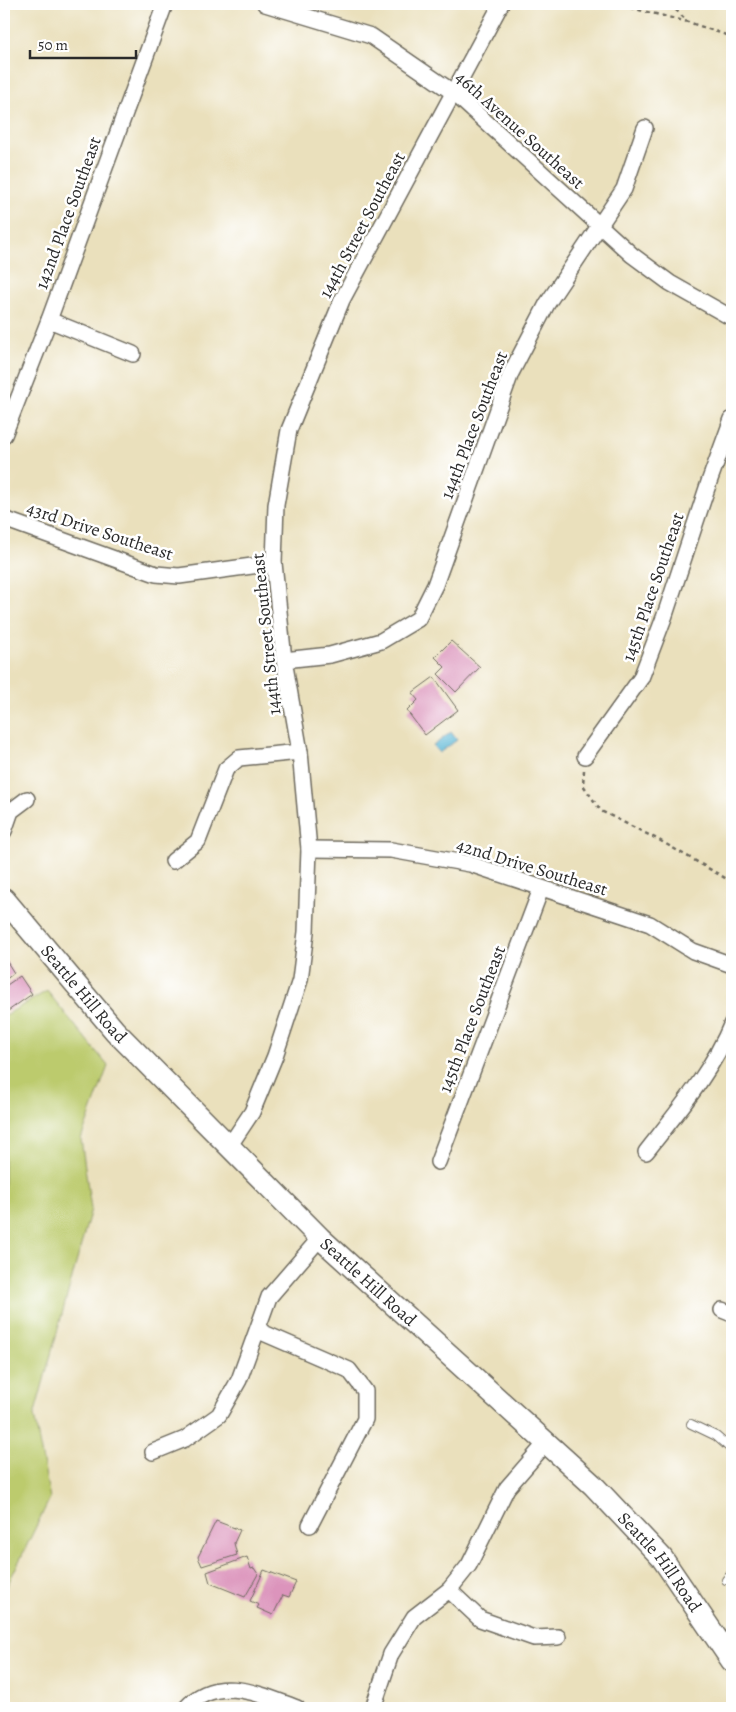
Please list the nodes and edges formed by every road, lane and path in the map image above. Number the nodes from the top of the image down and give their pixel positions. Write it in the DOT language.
graph roads {
  1 [pos="165,4"];
  2 [pos="265,4"];
  3 [pos="501,4"];
  4 [pos="616,4"];
  5 [pos="670,4"];
  6 [pos="688,22"];
  7 [pos="732,37"];
  8 [pos="454,93"];
  9 [pos="645,128"];
  10 [pos="600,228"];
  11 [pos="732,318"];
  12 [pos="49,320"];
  13 [pos="133,354"];
  14 [pos="732,419"];
  15 [pos="4,435"];
  16 [pos="4,519"];
  17 [pos="274,563"];
  18 [pos="284,660"];
  19 [pos="300,752"];
  20 [pos="585,756"];
  21 [pos="27,799"];
  22 [pos="4,830"];
  23 [pos="309,849"];
  24 [pos="173,861"];
  25 [pos="732,882"];
  26 [pos="540,889"];
  27 [pos="4,899"];
  28 [pos="732,965"];
  29 [pos="732,1023"];
  30 [pos="230,1145"];
  31 [pos="646,1152"];
  32 [pos="438,1162"];
  33 [pos="320,1238"];
  34 [pos="259,1331"];
  35 [pos="691,1424"];
  36 [pos="546,1443"];
  37 [pos="732,1450"];
  38 [pos="153,1452"];
  39 [pos="310,1526"];
  40 [pos="732,1573"];
  41 [pos="726,1580"];
  42 [pos="449,1590"];
  43 [pos="558,1637"];
  44 [pos="732,1661"];
  45 [pos="186,1708"];
  46 [pos="297,1708"];
  47 [pos="373,1708"];
  1 -- 12 [label="street, 142nd Place Southeast"];
  2 -- 8 [label="street, 46th Avenue Southeast"];
  3 -- 8 [label="street, 144th Street Southeast"];
  4 -- 6 [label="path"];
  5 -- 6 [label="path"];
  6 -- 7 [label="path"];
  8 -- 10 [label="street, 46th Avenue Southeast"];
  8 -- 17 [label="street, 144th Street Southeast"];
  9 -- 10 [label="street, 144th Place Southeast"];
  10 -- 11 [label="street, 46th Avenue Southeast"];
  10 -- 18 [label="street, 144th Place Southeast"];
  12 -- 13 [label="street"];
  12 -- 15 [label="street, 142nd Place Southeast"];
  14 -- 20 [label="street, 145th Place Southeast"];
  16 -- 17 [label="street, 43rd Drive Southeast"];
  17 -- 18 [label="street, 144th Street Southeast"];
  18 -- 19 [label="street, 144th Street Southeast"];
  19 -- 23 [label="street, 144th Street Southeast"];
  19 -- 24 [label="street"];
  20 -- 25 [label="path"];
  21 -- 22 [label="street"];
  23 -- 26 [label="street, 42nd Drive Southeast"];
  23 -- 30 [label="street, 144th Street Southeast"];
  26 -- 28 [label="street, 42nd Drive Southeast"];
  26 -- 32 [label="street, 145th Place Southeast"];
  27 -- 30 [label="main road, Seattle Hill Road"];
  29 -- 31 [label="street"];
  30 -- 33 [label="main road, Seattle Hill Road"];
  33 -- 34 [label="street"];
  33 -- 36 [label="main road, Seattle Hill Road"];
  34 -- 38 [label="street"];
  34 -- 39 [label="street"];
  35 -- 37 [label="lane"];
  36 -- 42 [label="street"];
  36 -- 44 [label="main road, Seattle Hill Road"];
  40 -- 41 [label="lane"];
  42 -- 43 [label="street"];
  42 -- 47 [label="street"];
  45 -- 46 [label="street"];
}
